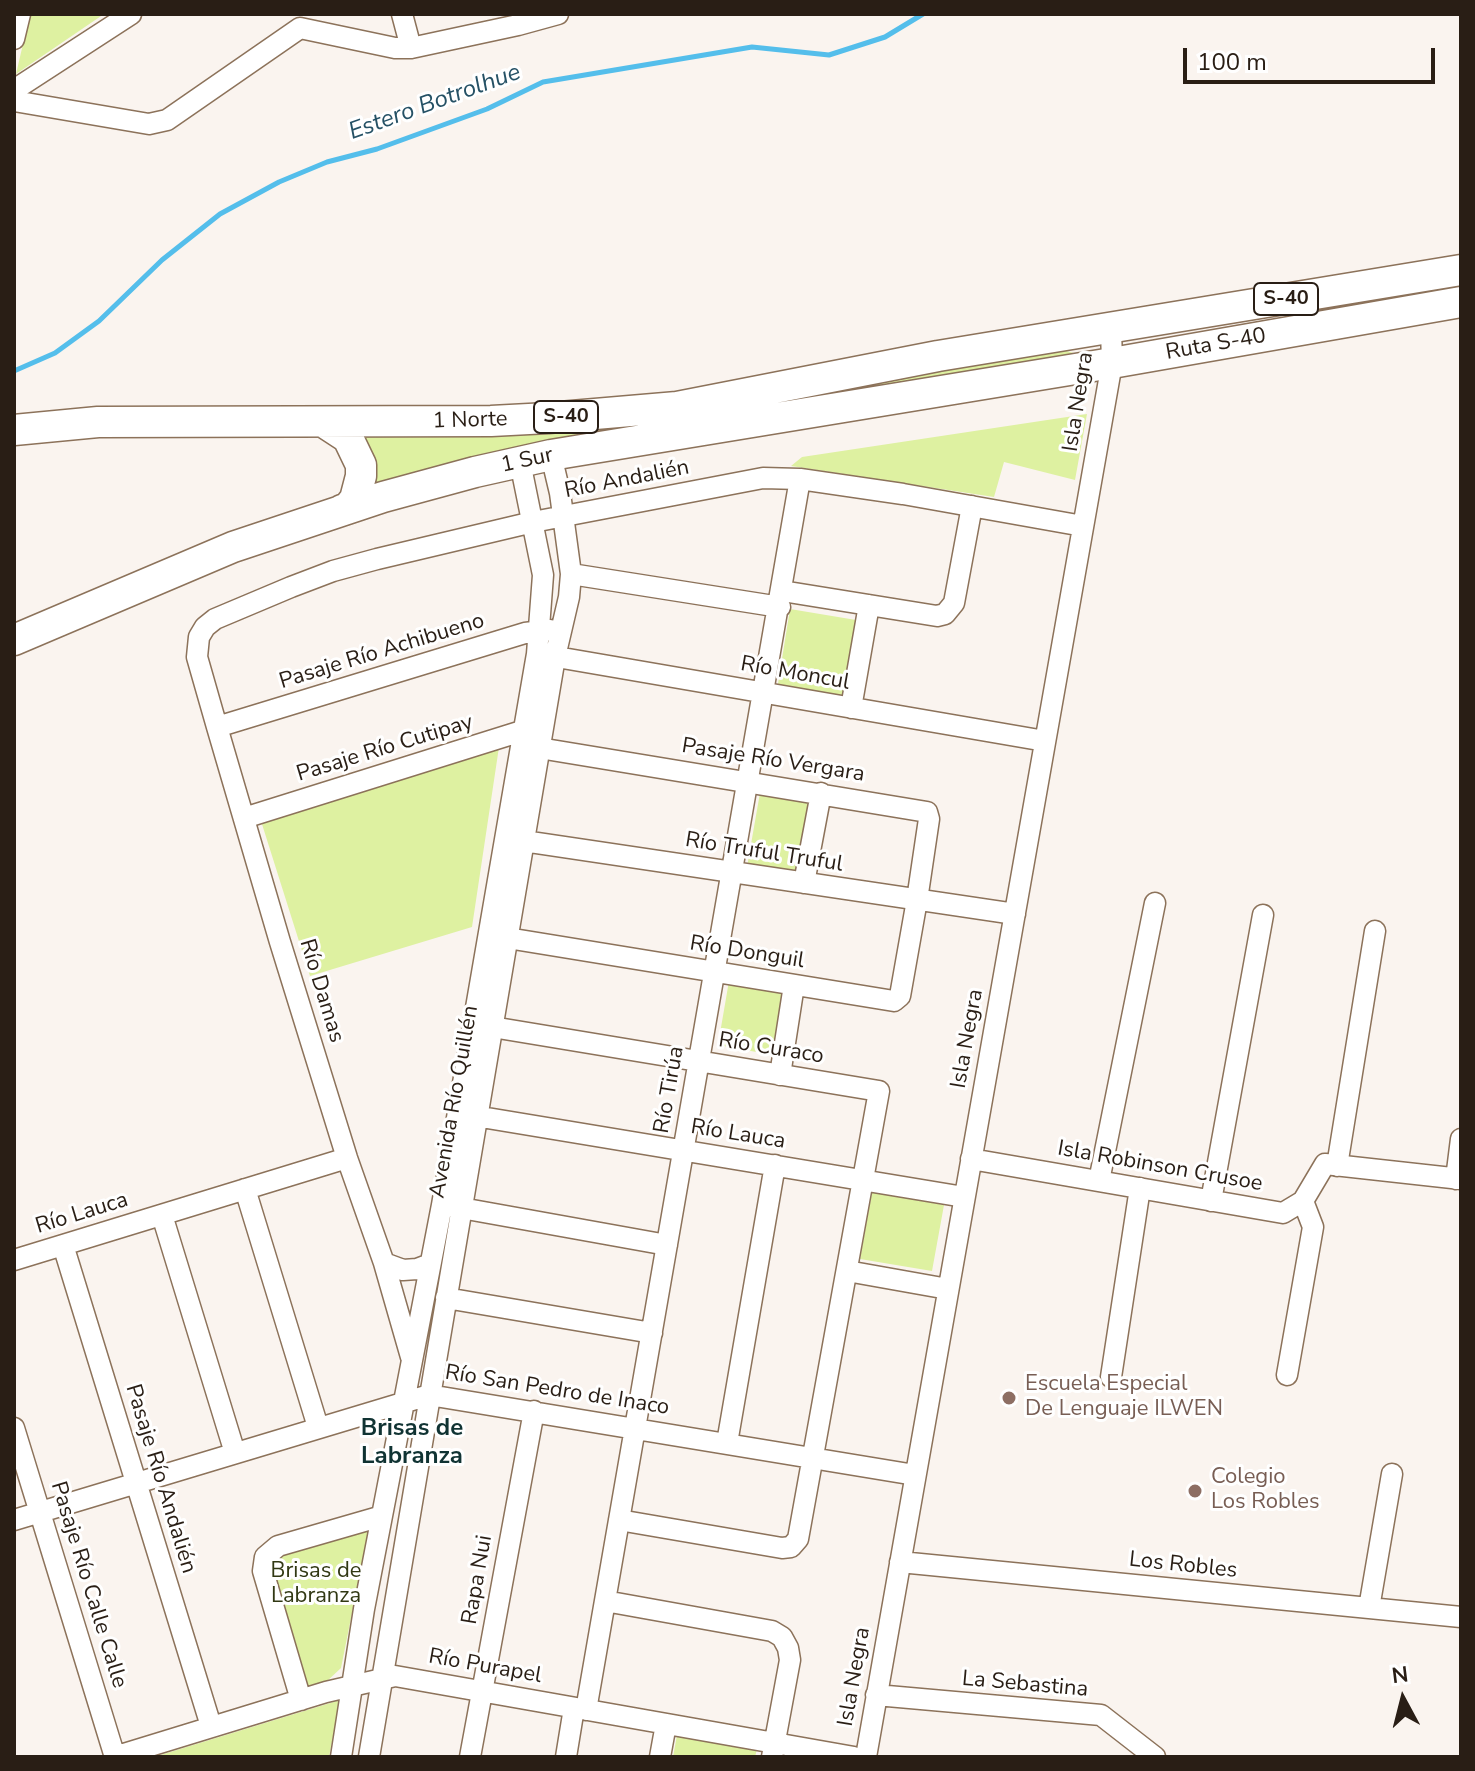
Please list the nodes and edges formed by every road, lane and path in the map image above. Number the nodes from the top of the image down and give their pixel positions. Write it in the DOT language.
graph roads {
  1 [pos="20,14"];
  2 [pos="131,14"];
  3 [pos="402,14"];
  4 [pos="558,14"];
  5 [pos="516,20"];
  6 [pos="298,21"];
  7 [pos="14,39"];
  8 [pos="411,48"];
  9 [pos="14,90"];
  10 [pos="14,101"];
  11 [pos="1461,270"];
  12 [pos="1461,302"];
  13 [pos="1111,329"];
  14 [pos="1112,363"];
  15 [pos="325,423"];
  16 [pos="14,430"];
  17 [pos="551,455"];
  18 [pos="520,462"];
  19 [pos="800,479"];
  20 [pos="972,506"];
  21 [pos="342,510"];
  22 [pos="563,516"];
  23 [pos="533,522"];
  24 [pos="1083,526"];
  25 [pos="571,574"];
  26 [pos="781,599"];
  27 [pos="869,605"];
  28 [pos="539,630"];
  29 [pos="562,630"];
  30 [pos="199,637"];
  31 [pos="14,640"];
  32 [pos="546,656"];
  33 [pos="765,693"];
  34 [pos="851,708"];
  35 [pos="217,727"];
  36 [pos="532,739"];
  37 [pos="1045,741"];
  38 [pos="749,781"];
  39 [pos="821,793"];
  40 [pos="244,818"];
  41 [pos="515,840"];
  42 [pos="733,872"];
  43 [pos="804,883"];
  44 [pos="917,900"];
  45 [pos="1155,903"];
  46 [pos="1015,914"];
  47 [pos="1263,915"];
  48 [pos="1375,931"];
  49 [pos="497,936"];
  50 [pos="716,972"];
  51 [pos="794,985"];
  52 [pos="482,1025"];
  53 [pos="700,1061"];
  54 [pos="780,1075"];
  55 [pos="467,1115"];
  56 [pos="1461,1139"];
  57 [pos="684,1151"];
  58 [pos="347,1158"];
  59 [pos="971,1159"];
  60 [pos="775,1165"];
  61 [pos="1337,1166"];
  62 [pos="1458,1179"];
  63 [pos="863,1180"];
  64 [pos="1099,1181"];
  65 [pos="1140,1188"];
  66 [pos="245,1189"];
  67 [pos="964,1197"];
  68 [pos="1211,1201"];
  69 [pos="1303,1201"];
  70 [pos="452,1207"];
  71 [pos="162,1215"];
  72 [pos="63,1245"];
  73 [pos="667,1245"];
  74 [pos="14,1260"];
  75 [pos="384,1263"];
  76 [pos="430,1264"];
  77 [pos="847,1271"];
  78 [pos="948,1289"];
  79 [pos="446,1298"];
  80 [pos="652,1333"];
  81 [pos="411,1357"];
  82 [pos="1287,1375"];
  83 [pos="1111,1377"];
  84 [pos="429,1395"];
  85 [pos="404,1401"];
  86 [pos="534,1411"];
  87 [pos="318,1427"];
  88 [pos="14,1428"];
  89 [pos="634,1428"];
  90 [pos="727,1443"];
  91 [pos="235,1453"];
  92 [pos="813,1457"];
  93 [pos="1392,1474"];
  94 [pos="915,1475"];
  95 [pos="136,1483"];
  96 [pos="40,1512"];
  97 [pos="382,1516"];
  98 [pos="14,1520"];
  99 [pos="619,1520"];
  100 [pos="900,1562"];
  101 [pos="605,1601"];
  102 [pos="1369,1608"];
  103 [pos="1461,1617"];
  104 [pos="382,1677"];
  105 [pos="353,1686"];
  106 [pos="482,1691"];
  107 [pos="876,1695"];
  108 [pos="301,1700"];
  109 [pos="580,1709"];
  110 [pos="666,1724"];
  111 [pos="211,1726"];
  112 [pos="774,1750"];
  113 [pos="115,1757"];
  114 [pos="341,1757"];
  115 [pos="369,1757"];
  116 [pos="470,1757"];
  117 [pos="566,1757"];
  118 [pos="660,1757"];
  119 [pos="854,1757"];
  120 [pos="866,1757"];
  121 [pos="1155,1757"];
  1 -- 7 [label="street"];
  2 -- 9 [label="street"];
  3 -- 8 [label="street"];
  4 -- 5 [label="street"];
  5 -- 8 [label="street"];
  6 -- 8 [label="street"];
  6 -- 10 [label="street"];
  11 -- 13 [label="main road, Ruta S-40 / S-40"];
  12 -- 14 [label="main road, Ruta S-40 / S-40"];
  13 -- 14 [label="street, Isla Negra"];
  13 -- 15 [label="main road, 1 Norte / S-40"];
  14 -- 17 [label="main road, 1 Sur / S-40"];
  14 -- 24 [label="street, Isla Negra"];
  15 -- 16 [label="main road, 1 Norte / S-40"];
  15 -- 21 [label="main road"];
  17 -- 18 [label="main road, 1 Sur / S-40"];
  17 -- 22 [label="street, Avenida Río Quillén"];
  18 -- 21 [label="main road, 1 Sur / S-40"];
  18 -- 23 [label="street, Avenida Río Quillén"];
  19 -- 20 [label="street, Río Andalién"];
  19 -- 22 [label="street, Río Andalién"];
  19 -- 26 [label="street, Río Tirúa"];
  20 -- 24 [label="street, Río Andalién"];
  20 -- 27 [label="street"];
  21 -- 31 [label="main road, 1 Sur / S-40"];
  22 -- 23 [label="street, Río Andalién"];
  22 -- 25 [label="street, Avenida Río Quillén"];
  23 -- 28 [label="street, Avenida Río Quillén"];
  23 -- 30 [label="street, Río Andalién"];
  24 -- 37 [label="street, Isla Negra"];
  25 -- 26 [label="street"];
  25 -- 29 [label="street, Avenida Río Quillén"];
  26 -- 27 [label="street"];
  26 -- 33 [label="street, Río Tirúa"];
  27 -- 34 [label="street"];
  28 -- 29 [label="street, Pasaje Río Achibueno"];
  28 -- 32 [label="street, Avenida Río Quillén"];
  28 -- 35 [label="street, Pasaje Río Achibueno"];
  29 -- 32 [label="street, Avenida Río Quillén"];
  30 -- 35 [label="street, Río Damas"];
  32 -- 33 [label="street, Río Moncul"];
  32 -- 36 [label="street, Avenida Río Quillén"];
  33 -- 34 [label="street, Río Moncul"];
  33 -- 38 [label="street, Río Tirúa"];
  34 -- 37 [label="street, Río Moncul"];
  35 -- 40 [label="street, Río Damas"];
  36 -- 38 [label="street, Pasaje Río Vergara"];
  36 -- 40 [label="street, Pasaje Río Cutipay"];
  36 -- 41 [label="street, Avenida Río Quillén"];
  37 -- 46 [label="street, Isla Negra"];
  38 -- 39 [label="street, Pasaje Río Vergara"];
  38 -- 42 [label="street, Río Tirúa"];
  39 -- 43 [label="street"];
  39 -- 44 [label="street, Pasaje Río Vergara"];
  40 -- 58 [label="street, Río Damas"];
  41 -- 42 [label="street, Río Truful Truful"];
  41 -- 49 [label="street, Avenida Río Quillén"];
  42 -- 43 [label="street, Río Truful Truful"];
  42 -- 50 [label="street, Río Tirúa"];
  43 -- 44 [label="street, Río Truful Truful"];
  44 -- 46 [label="street, Río Truful Truful"];
  44 -- 51 [label="street, Río Donguil"];
  45 -- 64 [label="street"];
  46 -- 59 [label="street, Isla Negra"];
  47 -- 68 [label="street"];
  48 -- 61 [label="street"];
  49 -- 50 [label="street, Río Donguil"];
  49 -- 52 [label="street, Avenida Río Quillén"];
  50 -- 51 [label="street, Río Donguil"];
  50 -- 53 [label="street, Río Tirúa"];
  51 -- 54 [label="street"];
  52 -- 53 [label="street, Río Curaco"];
  52 -- 55 [label="street, Avenida Río Quillén"];
  53 -- 54 [label="street, Río Curaco"];
  53 -- 57 [label="street, Río Tirúa"];
  54 -- 63 [label="street, Río Curaco"];
  55 -- 57 [label="street, Río Lauca"];
  55 -- 70 [label="street, Avenida Río Quillén"];
  56 -- 62 [label="street"];
  57 -- 60 [label="street, Río Lauca"];
  57 -- 73 [label="street, Río Tirúa"];
  58 -- 66 [label="street, Río Lauca"];
  58 -- 75 [label="street, Río Damas"];
  59 -- 64 [label="street, Isla Robinson Crusoe"];
  59 -- 67 [label="street, Isla Negra"];
  60 -- 63 [label="street, Río Lauca"];
  60 -- 90 [label="street"];
  61 -- 62 [label="street"];
  61 -- 69 [label="street"];
  63 -- 67 [label="street, Río Lauca"];
  63 -- 77 [label="street"];
  64 -- 65 [label="street, Isla Robinson Crusoe"];
  65 -- 68 [label="street, Isla Robinson Crusoe"];
  65 -- 83 [label="street"];
  66 -- 71 [label="street, Río Lauca"];
  66 -- 87 [label="street"];
  67 -- 78 [label="street, Isla Negra"];
  68 -- 69 [label="street, Isla Robinson Crusoe"];
  69 -- 82 [label="street"];
  70 -- 73 [label="street"];
  70 -- 76 [label="street, Avenida Río Quillén"];
  70 -- 79 [label="street, Avenida Río Quillén"];
  71 -- 72 [label="street, Río Lauca"];
  71 -- 91 [label="street"];
  72 -- 74 [label="street, Río Lauca"];
  72 -- 95 [label="street, Pasaje Río Andalién"];
  73 -- 80 [label="street, Río Tirúa"];
  75 -- 76 [label="street"];
  75 -- 81 [label="street, Río Damas"];
  76 -- 81 [label="street, Avenida Río Quillén"];
  77 -- 78 [label="street"];
  77 -- 92 [label="street"];
  78 -- 94 [label="street, Isla Negra"];
  79 -- 80 [label="street"];
  79 -- 84 [label="street, Avenida Río Quillén"];
  80 -- 89 [label="street, Río Tirúa"];
  81 -- 85 [label="street, Avenida Río Quillén"];
  84 -- 85 [label="street, Río San Pedro de Inaco"];
  84 -- 86 [label="street, Río San Pedro de Inaco"];
  84 -- 104 [label="street, Avenida Río Quillén"];
  85 -- 87 [label="street, Río San Pedro de Inaco"];
  85 -- 97 [label="street, Avenida Río Quillén"];
  86 -- 89 [label="street, Río San Pedro de Inaco"];
  86 -- 106 [label="street, Rapa Nui"];
  87 -- 91 [label="street, Río San Pedro de Inaco"];
  88 -- 96 [label="street, Pasaje Río Calle Calle"];
  89 -- 90 [label="street, Río San Pedro de Inaco"];
  89 -- 99 [label="street, Río Tirúa"];
  90 -- 92 [label="street, Río San Pedro de Inaco"];
  91 -- 95 [label="street, Río San Pedro de Inaco"];
  92 -- 94 [label="street, Río San Pedro de Inaco"];
  92 -- 99 [label="street"];
  93 -- 102 [label="street"];
  94 -- 100 [label="street, Isla Negra"];
  95 -- 96 [label="street, Río San Pedro de Inaco"];
  95 -- 111 [label="street, Pasaje Río Andalién"];
  96 -- 98 [label="street, Río San Pedro de Inaco"];
  96 -- 113 [label="street, Pasaje Río Calle Calle"];
  97 -- 105 [label="street, Avenida Río Quillén"];
  97 -- 108 [label="street"];
  99 -- 101 [label="street, Río Tirúa"];
  100 -- 102 [label="street, Los Robles"];
  100 -- 107 [label="street, Isla Negra"];
  101 -- 109 [label="street, Río Tirúa"];
  101 -- 112 [label="street"];
  102 -- 103 [label="street, Los Robles"];
  104 -- 105 [label="street, Río Purapel"];
  104 -- 106 [label="street, Río Purapel"];
  104 -- 115 [label="street, Avenida Río Quillén"];
  105 -- 108 [label="street, Río Purapel"];
  105 -- 114 [label="street, Avenida Río Quillén"];
  106 -- 109 [label="street, Río Purapel"];
  106 -- 116 [label="street, Rapa Nui"];
  107 -- 120 [label="street, Isla Negra"];
  107 -- 121 [label="street, La Sebastina"];
  108 -- 111 [label="street, Río Purapel"];
  109 -- 110 [label="street, Río Purapel"];
  109 -- 117 [label="street, Río Tirúa"];
  110 -- 112 [label="street, Río Purapel"];
  110 -- 118 [label="street"];
  111 -- 113 [label="street, Río Purapel"];
  112 -- 119 [label="street, Río Purapel"];
}
